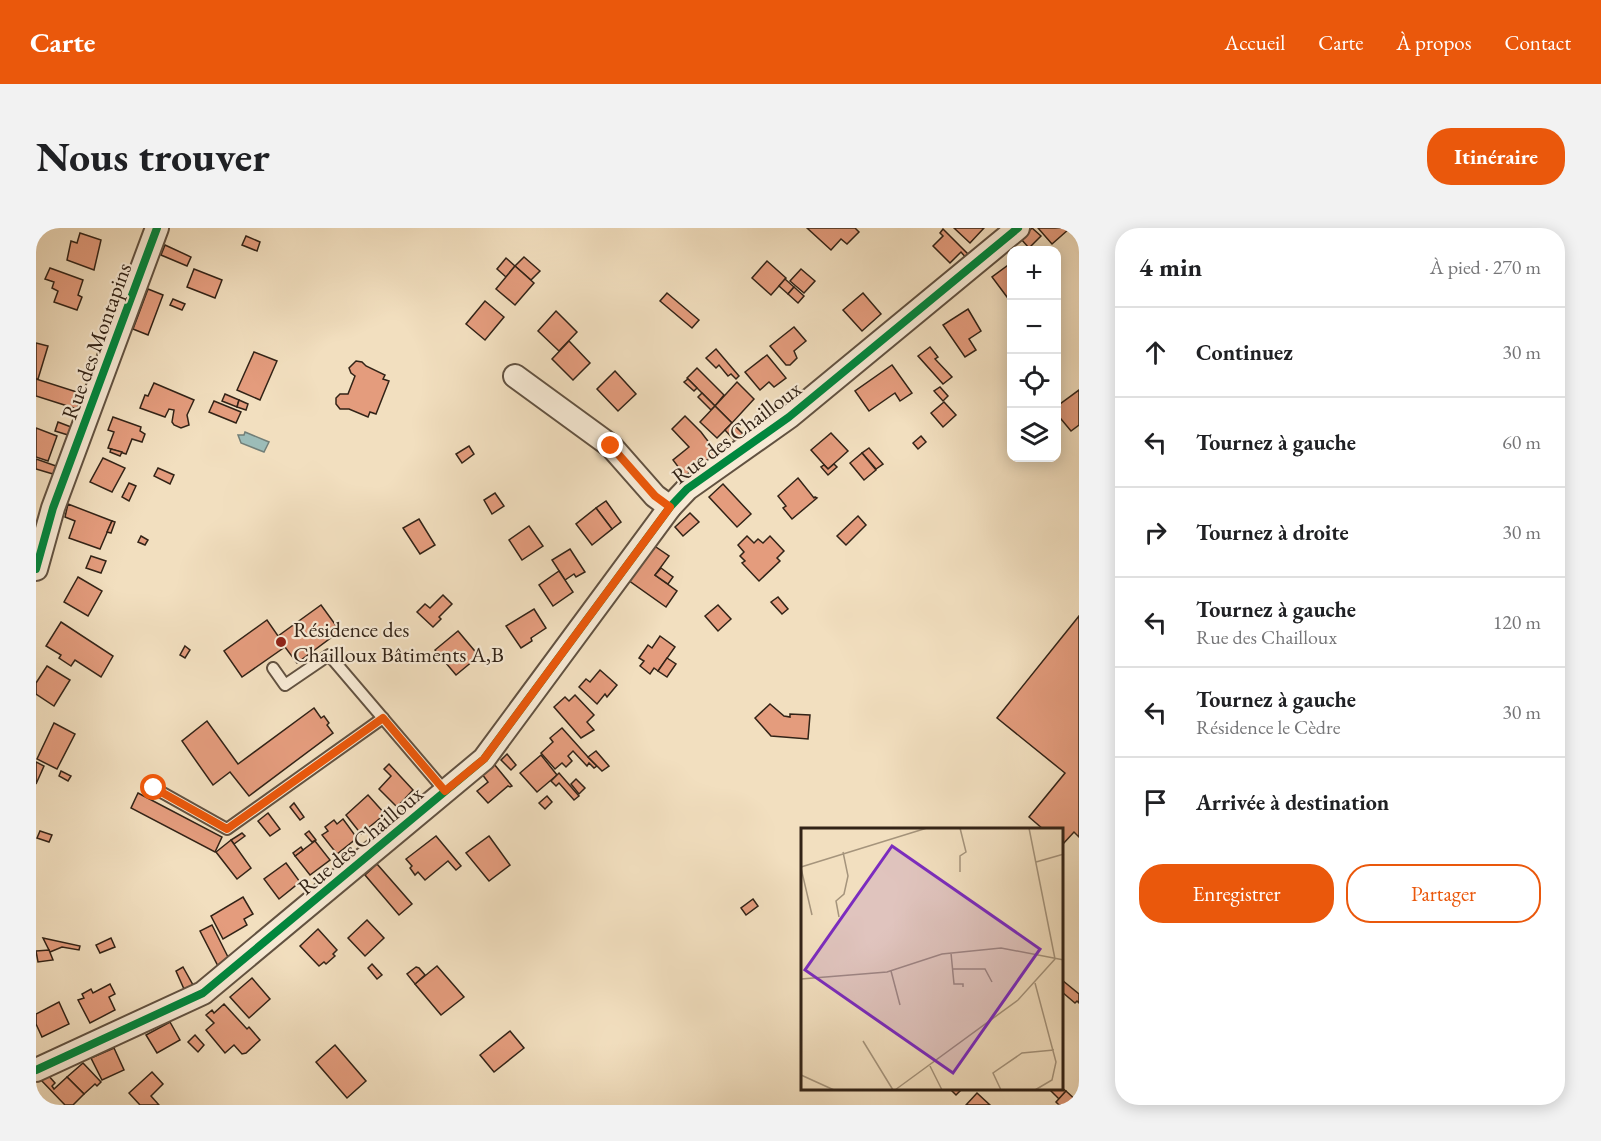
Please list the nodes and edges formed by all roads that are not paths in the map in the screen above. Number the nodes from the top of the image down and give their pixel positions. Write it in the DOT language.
graph roads {
  1 [pos="157,228"];
  2 [pos="1018,228"];
  3 [pos="515,376"];
  4 [pos="670,507"];
  5 [pos="36,568"];
  6 [pos="273,668"];
  7 [pos="383,718"];
  8 [pos="154,788"];
  9 [pos="445,791"];
  10 [pos="36,1070"];
  1 -- 5 [label="street, Rue des Montapins"];
  2 -- 4 [label="street, Rue des Chailloux"];
  3 -- 4 [label="street"];
  4 -- 9 [label="street, Rue des Chailloux"];
  6 -- 7 [label="lane"];
  7 -- 8 [label="lane"];
  7 -- 9 [label="lane"];
  9 -- 10 [label="street, Rue des Chailloux"];
}
